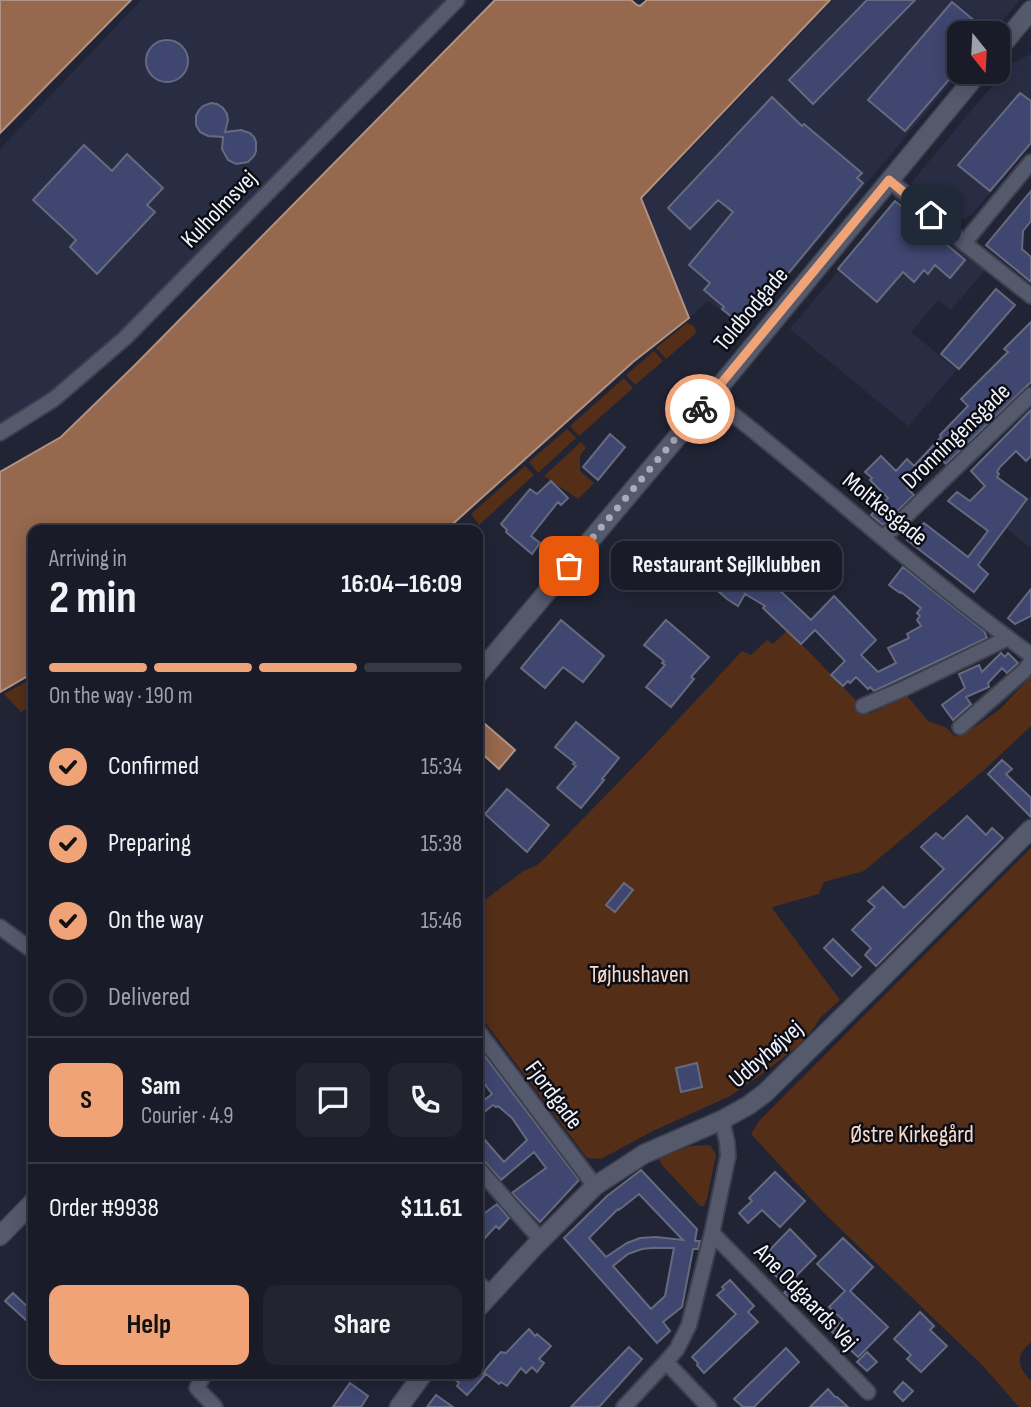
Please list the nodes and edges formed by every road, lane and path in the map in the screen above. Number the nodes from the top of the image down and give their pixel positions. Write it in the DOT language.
graph roads {
  1 [pos="457,0"];
  2 [pos="1027,22"];
  3 [pos="1010,38"];
  4 [pos="969,84"];
  5 [pos="1031,162"];
  6 [pos="889,180"];
  7 [pos="964,243"];
  8 [pos="1031,296"];
  9 [pos="1031,395"];
  10 [pos="711,397"];
  11 [pos="0,433"];
  12 [pos="883,538"];
  13 [pos="1009,638"];
  14 [pos="1031,655"];
  15 [pos="1031,662"];
  16 [pos="483,668"];
  17 [pos="863,706"];
  18 [pos="960,727"];
  19 [pos="1031,829"];
  20 [pos="0,927"];
  21 [pos="28,947"];
  22 [pos="483,1038"];
  23 [pos="722,1120"];
  24 [pos="483,1174"];
  25 [pos="595,1186"];
  26 [pos="28,1207"];
  27 [pos="712,1233"];
  28 [pos="0,1236"];
  29 [pos="541,1240"];
  30 [pos="484,1288"];
  31 [pos="666,1362"];
  32 [pos="202,1379"];
  33 [pos="420,1379"];
  34 [pos="869,1392"];
  35 [pos="215,1407"];
  36 [pos="399,1407"];
  37 [pos="624,1407"];
  38 [pos="709,1407"];
  1 -- 11 [label="street, Kulholmsvej"];
  2 -- 3 [label="street"];
  4 -- 6 [label="street, Toldbodgade"];
  5 -- 7 [label="street"];
  6 -- 7 [label="street"];
  6 -- 10 [label="street, Toldbodgade"];
  7 -- 8 [label="street"];
  9 -- 12 [label="street, Dronningensgade"];
  10 -- 12 [label="street, Moltkesgade"];
  10 -- 16 [label="street, Toldbodgade"];
  12 -- 13 [label="street, Moltkesgade"];
  13 -- 14 [label="street, Moltkesgade"];
  13 -- 17 [label="street"];
  15 -- 18 [label="street"];
  19 -- 23 [label="street, Udbyhøjvej"];
  20 -- 21 [label="street"];
  22 -- 25 [label="street, Fjordgade"];
  23 -- 25 [label="street, Udbyhøjvej"];
  23 -- 27 [label="street"];
  24 -- 29 [label="street"];
  25 -- 29 [label="street, Udbyhøjvej"];
  26 -- 28 [label="street"];
  27 -- 31 [label="street"];
  27 -- 34 [label="street, Ane Odgaards Vej"];
  29 -- 30 [label="street, Udbyhøjvej"];
  31 -- 37 [label="street"];
  31 -- 38 [label="street"];
  32 -- 35 [label="street"];
  33 -- 36 [label="street"];
}
